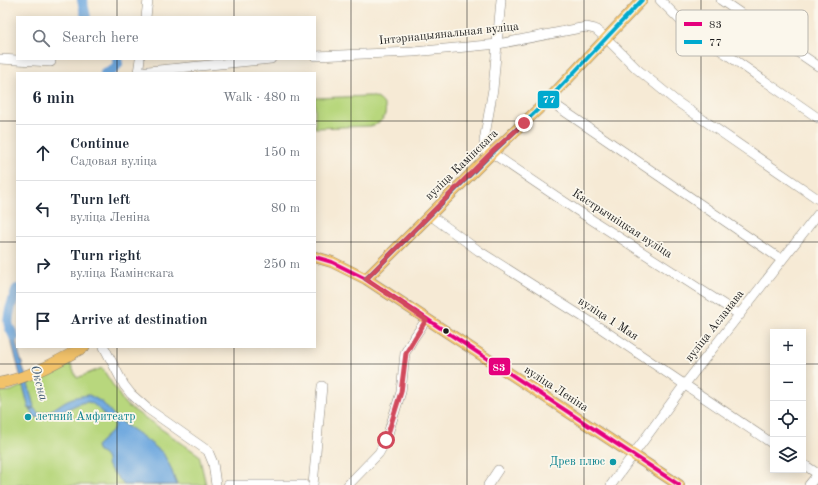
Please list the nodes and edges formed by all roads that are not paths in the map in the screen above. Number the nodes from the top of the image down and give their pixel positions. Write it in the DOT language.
graph roads {
  1 [pos="148,0"];
  2 [pos="501,0"];
  3 [pos="642,0"];
  4 [pos="660,0"];
  5 [pos="721,0"];
  6 [pos="736,10"];
  7 [pos="146,16"];
  8 [pos="676,16"];
  9 [pos="606,38"];
  10 [pos="498,44"];
  11 [pos="316,56"];
  12 [pos="729,56"];
  13 [pos="803,56"];
  14 [pos="0,59"];
  15 [pos="16,60"];
  16 [pos="17,60"];
  17 [pos="140,60"];
  18 [pos="261,60"];
  19 [pos="51,62"];
  20 [pos="818,66"];
  21 [pos="138,72"];
  22 [pos="548,100"];
  23 [pos="818,118"];
  24 [pos="490,155"];
  25 [pos="818,199"];
  26 [pos="818,214"];
  27 [pos="430,215"];
  28 [pos="316,256"];
  29 [pos="782,260"];
  30 [pos="366,279"];
  31 [pos="740,315"];
  32 [pos="426,320"];
  33 [pos="82,348"];
  34 [pos="105,348"];
  35 [pos="0,383"];
  36 [pos="685,384"];
  37 [pos="322,386"];
  38 [pos="770,442"];
  39 [pos="633,455"];
  40 [pos="806,466"];
  41 [pos="498,470"];
  42 [pos="818,474"];
  43 [pos="216,485"];
  44 [pos="228,485"];
  45 [pos="304,485"];
  46 [pos="313,485"];
  47 [pos="348,485"];
  48 [pos="488,485"];
  49 [pos="611,485"];
  50 [pos="679,485"];
  51 [pos="809,485"];
  1 -- 7 [label="street"];
  2 -- 10 [label="street"];
  3 -- 9 [label="main road, вуліца Камінскага"];
  4 -- 8 [label="street"];
  5 -- 6 [label="street"];
  9 -- 10 [label="street, Інтэрнацыянальная вуліца"];
  9 -- 22 [label="main road, вуліца Камінскага"];
  9 -- 25 [label="street, Інтэрнацыянальная вуліца"];
  10 -- 11 [label="street, Інтэрнацыянальная вуліца"];
  10 -- 24 [label="street"];
  12 -- 23 [label="street"];
  13 -- 20 [label="street"];
  14 -- 15 [label="street"];
  16 -- 19 [label="street"];
  17 -- 21 [label="street"];
  18 -- 21 [label="street"];
  22 -- 24 [label="main road, вуліца Камінскага"];
  22 -- 29 [label="street"];
  24 -- 27 [label="main road, вуліца Камінскага"];
  24 -- 31 [label="street, Кастрычніцкая вуліца"];
  26 -- 29 [label="street, вуліца Асланава"];
  27 -- 30 [label="main road, вуліца Камінскага"];
  27 -- 36 [label="street, вуліца 1 Мая"];
  28 -- 30 [label="main road, вуліца Леніна"];
  29 -- 31 [label="street, вуліца Асланава"];
  30 -- 32 [label="main road, вуліца Леніна"];
  31 -- 36 [label="street, вуліца Асланава"];
  32 -- 39 [label="main road, вуліца Леніна"];
  32 -- 47 [label="street"];
  33 -- 35 [label="main road"];
  34 -- 43 [label="street"];
  36 -- 38 [label="street, вуліца 1 Мая"];
  36 -- 39 [label="street, вуліца Асланава"];
  37 -- 46 [label="street"];
  39 -- 49 [label="street, вуліца Асланава"];
  39 -- 50 [label="main road, вуліца Леніна"];
  40 -- 42 [label="street"];
  41 -- 48 [label="street"];
  42 -- 51 [label="street"];
  44 -- 45 [label="street"];
}
